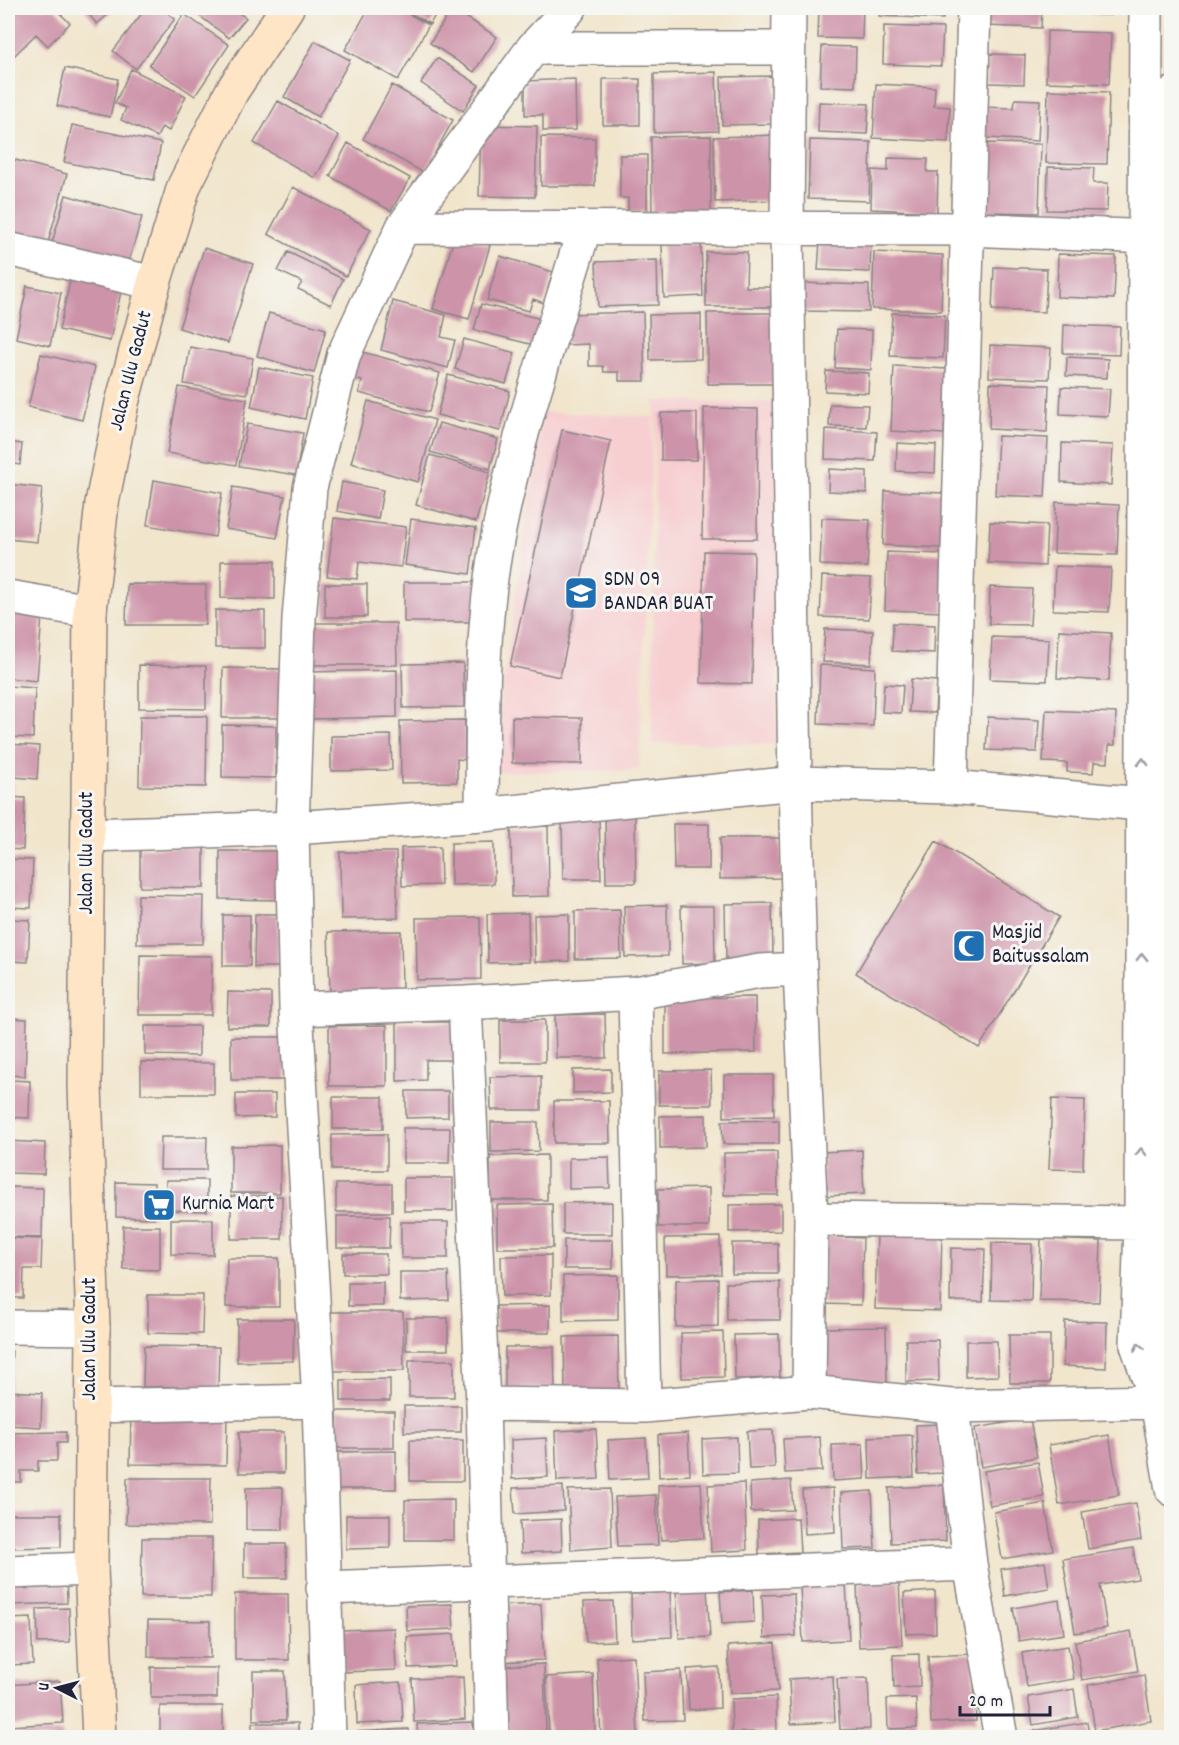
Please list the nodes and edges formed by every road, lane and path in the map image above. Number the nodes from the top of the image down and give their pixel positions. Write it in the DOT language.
graph roads {
  1 [pos="287,8"];
  2 [pos="570,8"];
  3 [pos="789,8"];
  4 [pos="974,8"];
  5 [pos="1146,8"];
  6 [pos="532,48"];
  7 [pos="787,48"];
  8 [pos="1172,94"];
  9 [pos="403,227"];
  10 [pos="584,229"];
  11 [pos="969,229"];
  12 [pos="788,230"];
  13 [pos="1161,238"];
  14 [pos="8,249"];
  15 [pos="154,283"];
  16 [pos="8,597"];
  17 [pos="90,611"];
  18 [pos="795,783"];
  19 [pos="951,787"];
  20 [pos="1161,806"];
  21 [pos="482,815"];
  22 [pos="292,828"];
  23 [pos="89,835"];
  24 [pos="800,969"];
  25 [pos="635,993"];
  26 [pos="465,1003"];
  27 [pos="296,1009"];
  28 [pos="811,1219"];
  29 [pos="1141,1223"];
  30 [pos="8,1327"];
  31 [pos="93,1328"];
  32 [pos="1171,1332"];
  33 [pos="809,1392"];
  34 [pos="319,1401"];
  35 [pos="1157,1402"];
  36 [pos="483,1404"];
  37 [pos="91,1406"];
  38 [pos="644,1406"];
  39 [pos="952,1406"];
  40 [pos="1172,1489"];
  41 [pos="970,1564"];
  42 [pos="91,1569"];
  43 [pos="8,1572"];
  44 [pos="486,1581"];
  45 [pos="323,1588"];
  46 [pos="99,1737"];
  47 [pos="329,1737"];
  48 [pos="492,1737"];
  49 [pos="1001,1737"];
  1 -- 15 [label="street, Jalan Ulu Gadut"];
  2 -- 6 [label="street"];
  3 -- 7 [label="street"];
  4 -- 11 [label="street"];
  5 -- 13 [label="street"];
  6 -- 7 [label="street"];
  6 -- 9 [label="street"];
  7 -- 12 [label="street"];
  8 -- 13 [label="street"];
  9 -- 10 [label="street"];
  9 -- 22 [label="street"];
  10 -- 12 [label="street"];
  10 -- 21 [label="street"];
  11 -- 12 [label="street"];
  11 -- 13 [label="street"];
  11 -- 19 [label="street"];
  12 -- 18 [label="street"];
  13 -- 20 [label="street"];
  14 -- 15 [label="street"];
  15 -- 17 [label="street, Jalan Ulu Gadut"];
  16 -- 17 [label="street"];
  17 -- 23 [label="street, Jalan Ulu Gadut"];
  18 -- 19 [label="street"];
  18 -- 21 [label="street"];
  18 -- 24 [label="street"];
  19 -- 20 [label="street"];
  29 -- 20 [label="street, one-way"];
  20 -- 32 [label="street"];
  21 -- 22 [label="street"];
  22 -- 23 [label="street"];
  22 -- 27 [label="street"];
  23 -- 31 [label="street, Jalan Ulu Gadut"];
  24 -- 25 [label="street"];
  24 -- 28 [label="street"];
  25 -- 26 [label="street"];
  25 -- 38 [label="street"];
  26 -- 27 [label="street"];
  26 -- 36 [label="street"];
  27 -- 34 [label="street"];
  28 -- 29 [label="street"];
  28 -- 33 [label="street"];
  35 -- 29 [label="street, one-way"];
  30 -- 31 [label="street"];
  31 -- 37 [label="street, Jalan Ulu Gadut"];
  32 -- 35 [label="street"];
  33 -- 38 [label="street"];
  33 -- 39 [label="street"];
  34 -- 37 [label="street"];
  34 -- 45 [label="street"];
  35 -- 39 [label="street"];
  35 -- 40 [label="street"];
  36 -- 38 [label="street"];
  36 -- 44 [label="street"];
  37 -- 42 [label="street, Jalan Ulu Gadut"];
  39 -- 41 [label="street"];
  41 -- 44 [label="street"];
  41 -- 49 [label="street"];
  42 -- 43 [label="street"];
  42 -- 46 [label="street, Jalan Ulu Gadut"];
  44 -- 45 [label="street"];
  44 -- 48 [label="street"];
  45 -- 47 [label="street"];
}
